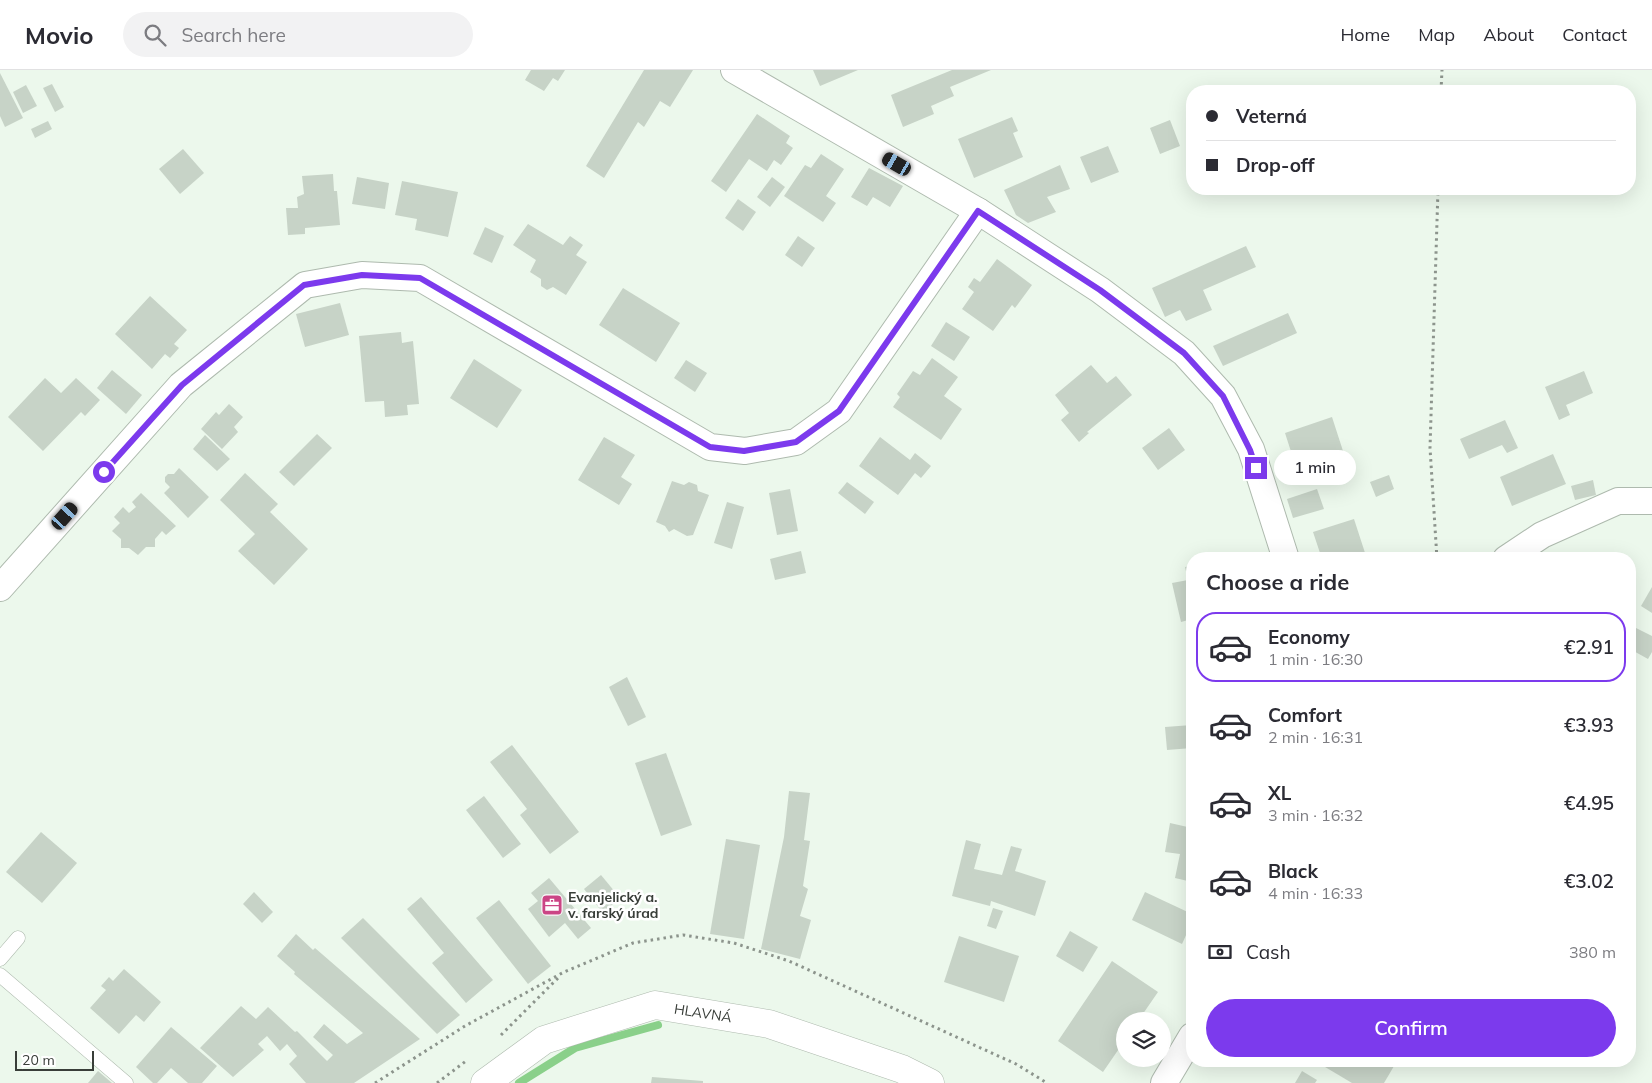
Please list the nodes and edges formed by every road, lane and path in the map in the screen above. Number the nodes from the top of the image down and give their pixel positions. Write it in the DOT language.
graph roads {
  1 [pos="734,70"];
  2 [pos="1442,70"];
  3 [pos="1441,85"];
  4 [pos="1438,195"];
  5 [pos="978,211"];
  6 [pos="1652,501"];
  7 [pos="1284,552"];
  8 [pos="1437,552"];
  9 [pos="1516,552"];
  10 [pos="0,588"];
  11 [pos="18,938"];
  12 [pos="0,959"];
  13 [pos="564,972"];
  14 [pos="0,975"];
  15 [pos="494,1040"];
  16 [pos="1186,1046"];
  17 [pos="473,1056"];
  18 [pos="126,1083"];
  19 [pos="375,1083"];
  20 [pos="437,1083"];
  21 [pos="485,1083"];
  22 [pos="930,1083"];
  23 [pos="1047,1083"];
  24 [pos="1164,1083"];
  1 -- 5 [label="street"];
  2 -- 3 [label="path"];
  4 -- 8 [label="path"];
  5 -- 7 [label="street"];
  5 -- 10 [label="street"];
  6 -- 9 [label="street"];
  11 -- 12 [label="lane"];
  13 -- 15 [label="path"];
  13 -- 19 [label="path"];
  13 -- 23 [label="path"];
  14 -- 18 [label="lane"];
  16 -- 24 [label="street"];
  17 -- 20 [label="path"];
  21 -- 22 [label="street, HLAVNÁ"];
}
